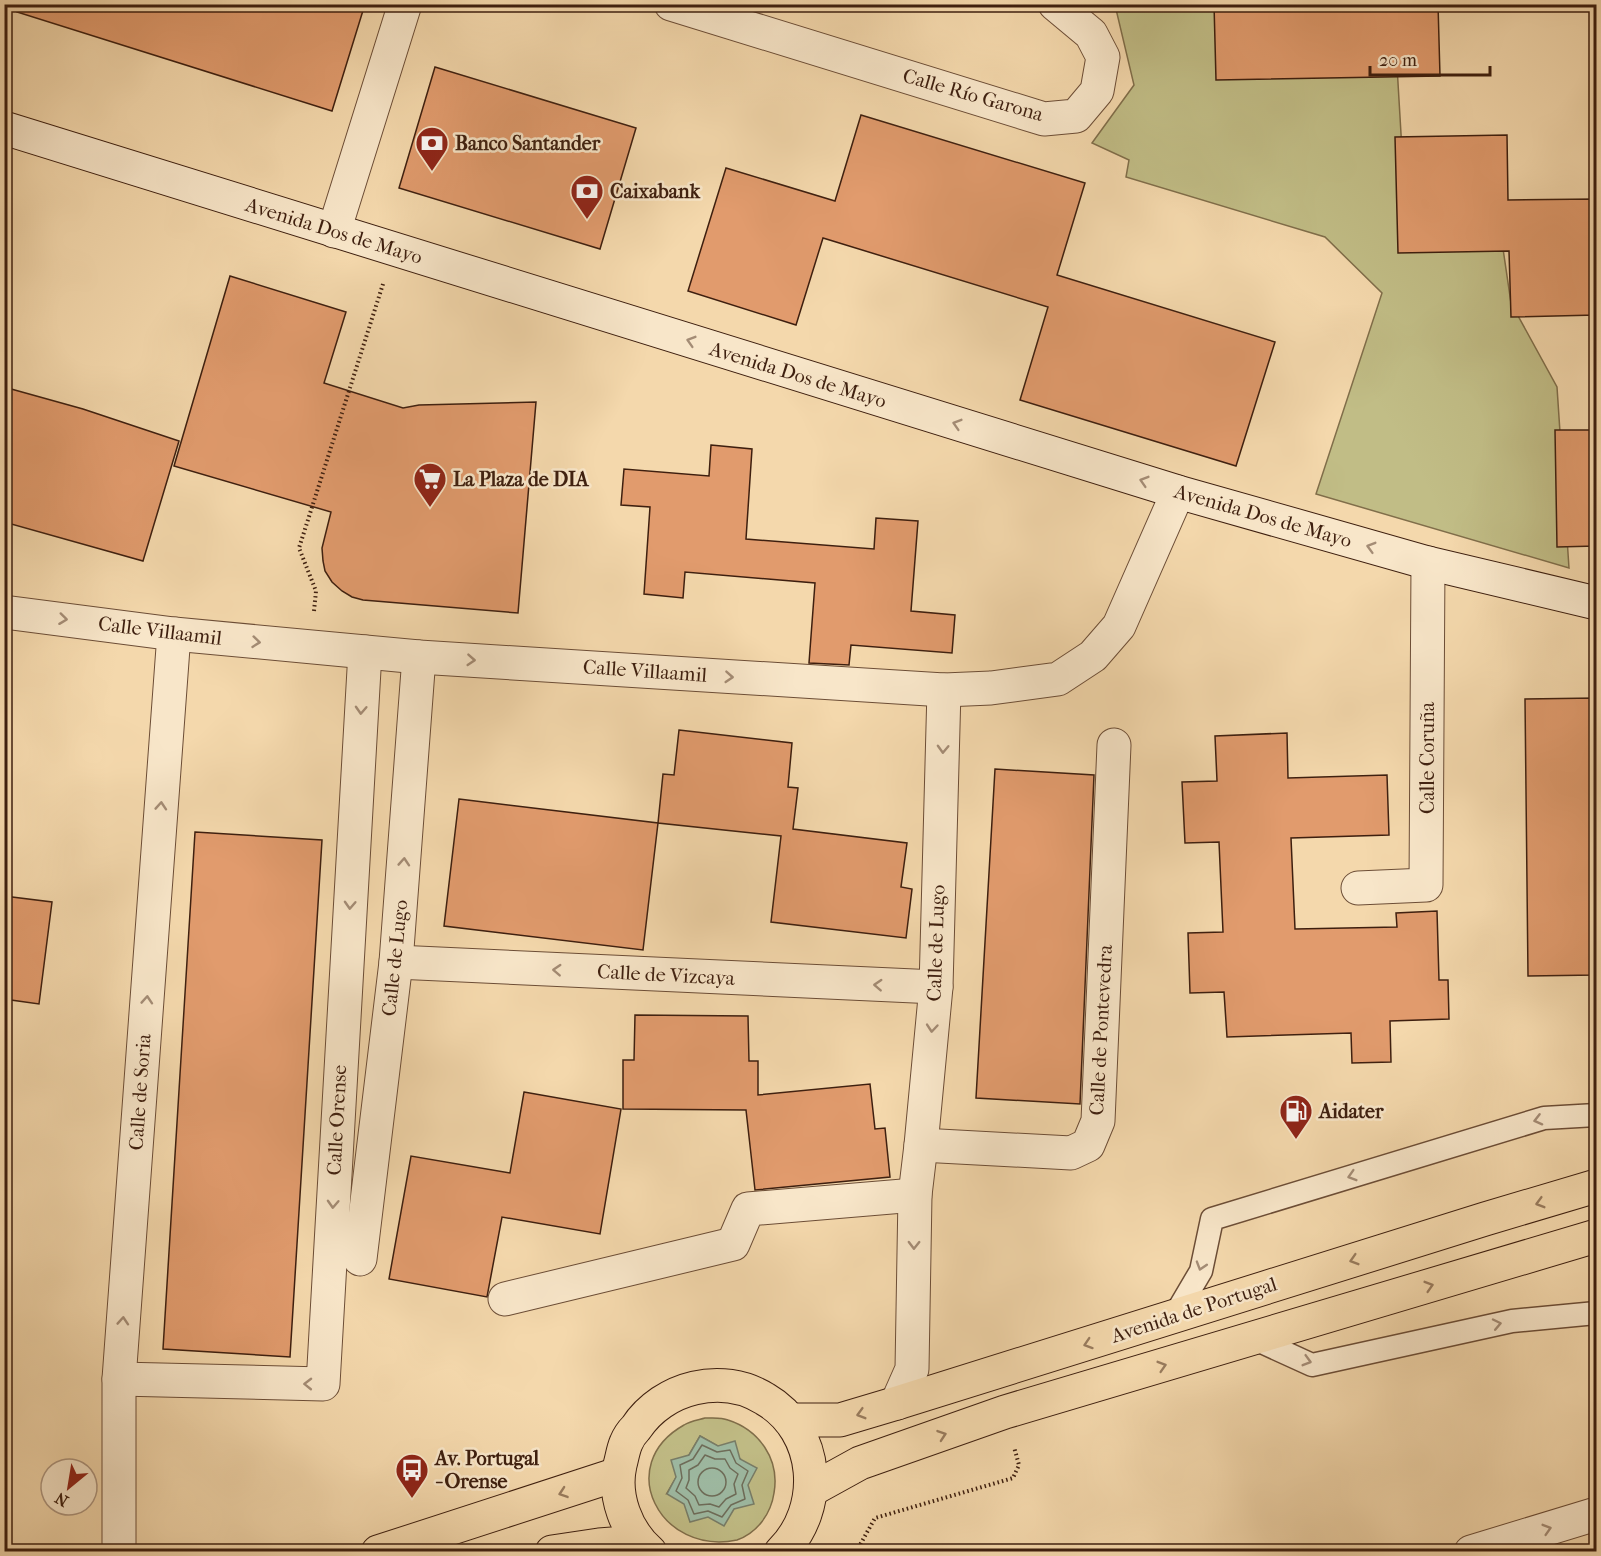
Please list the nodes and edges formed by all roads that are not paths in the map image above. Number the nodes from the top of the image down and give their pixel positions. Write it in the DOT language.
graph roads {
  1 [pos="405,4"];
  2 [pos="671,4"];
  3 [pos="1056,4"];
  4 [pos="741,15"];
  5 [pos="4,128"];
  6 [pos="334,231"];
  7 [pos="1178,492"];
  8 [pos="1428,563"];
  9 [pos="1596,603"];
  10 [pos="4,612"];
  11 [pos="174,634"];
  12 [pos="365,651"];
  13 [pos="420,657"];
  14 [pos="944,690"];
  15 [pos="1114,745"];
  16 [pos="1358,888"];
  17 [pos="396,962"];
  18 [pos="936,987"];
  19 [pos="1596,1115"];
  20 [pos="921,1145"];
  21 [pos="1596,1186"];
  22 [pos="915,1195"];
  23 [pos="1596,1236"];
  24 [pos="360,1259"];
  25 [pos="505,1299"];
  26 [pos="1596,1313"];
  27 [pos="1175,1315"];
  28 [pos="1253,1338"];
  29 [pos="119,1379"];
  30 [pos="897,1403"];
  31 [pos="790,1420"];
  32 [pos="618,1474"];
  33 [pos="812,1490"];
  34 [pos="1596,1514"];
  35 [pos="644,1547"];
  36 [pos="119,1551"];
  37 [pos="378,1551"];
  38 [pos="552,1551"];
  39 [pos="781,1551"];
  40 [pos="1471,1551"];
  1 -- 6 [label="street"];
  2 -- 4 [label="street, Calle Río Garona"];
  3 -- 4 [label="street, Calle Río Garona"];
  5 -- 6 [label="street, Avenida Dos de Mayo"];
  7 -- 6 [label="street, Avenida Dos de Mayo, one-way"];
  8 -- 7 [label="street, Avenida Dos de Mayo, one-way"];
  7 -- 14 [label="street, Calle Villaamil"];
  8 -- 9 [label="street, Avenida Dos de Mayo"];
  8 -- 16 [label="street, Calle Coruña"];
  10 -- 11 [label="street, Calle Villaamil, one-way"];
  11 -- 12 [label="street, Calle Villaamil, one-way"];
  29 -- 11 [label="street, Calle de Soria, one-way"];
  12 -- 13 [label="street, Calle Villaamil"];
  12 -- 29 [label="street, Calle Orense, one-way"];
  13 -- 14 [label="street, Calle Villaamil, one-way"];
  17 -- 13 [label="street, Calle de Lugo, one-way"];
  14 -- 18 [label="street, Calle de Lugo, one-way"];
  15 -- 20 [label="street, Calle de Pontevedra"];
  18 -- 17 [label="street, Calle de Vizcaya, one-way"];
  17 -- 24 [label="street, Calle de Lugo"];
  18 -- 20 [label="street, Calle de Lugo, one-way"];
  19 -- 27 [label="lane, one-way"];
  20 -- 22 [label="street, Calle de Lugo"];
  21 -- 27 [label="main road, Avenida de Portugal, one-way"];
  22 -- 25 [label="street"];
  22 -- 30 [label="street, Calle de Lugo, one-way"];
  28 -- 23 [label="main road, one-way"];
  28 -- 26 [label="lane, one-way"];
  27 -- 30 [label="main road, Avenida de Portugal, one-way"];
  33 -- 28 [label="main road, one-way"];
  29 -- 36 [label="street, Calle de Soria"];
  30 -- 31 [label="main road, Avenida de Portugal, one-way"];
  31 -- 32 [label="main road"];
  31 -- 33 [label="main road"];
  32 -- 35 [label="main road"];
  32 -- 37 [label="main road, one-way"];
  33 -- 39 [label="main road"];
  40 -- 34 [label="street, one-way"];
  35 -- 38 [label="main road"];
}
